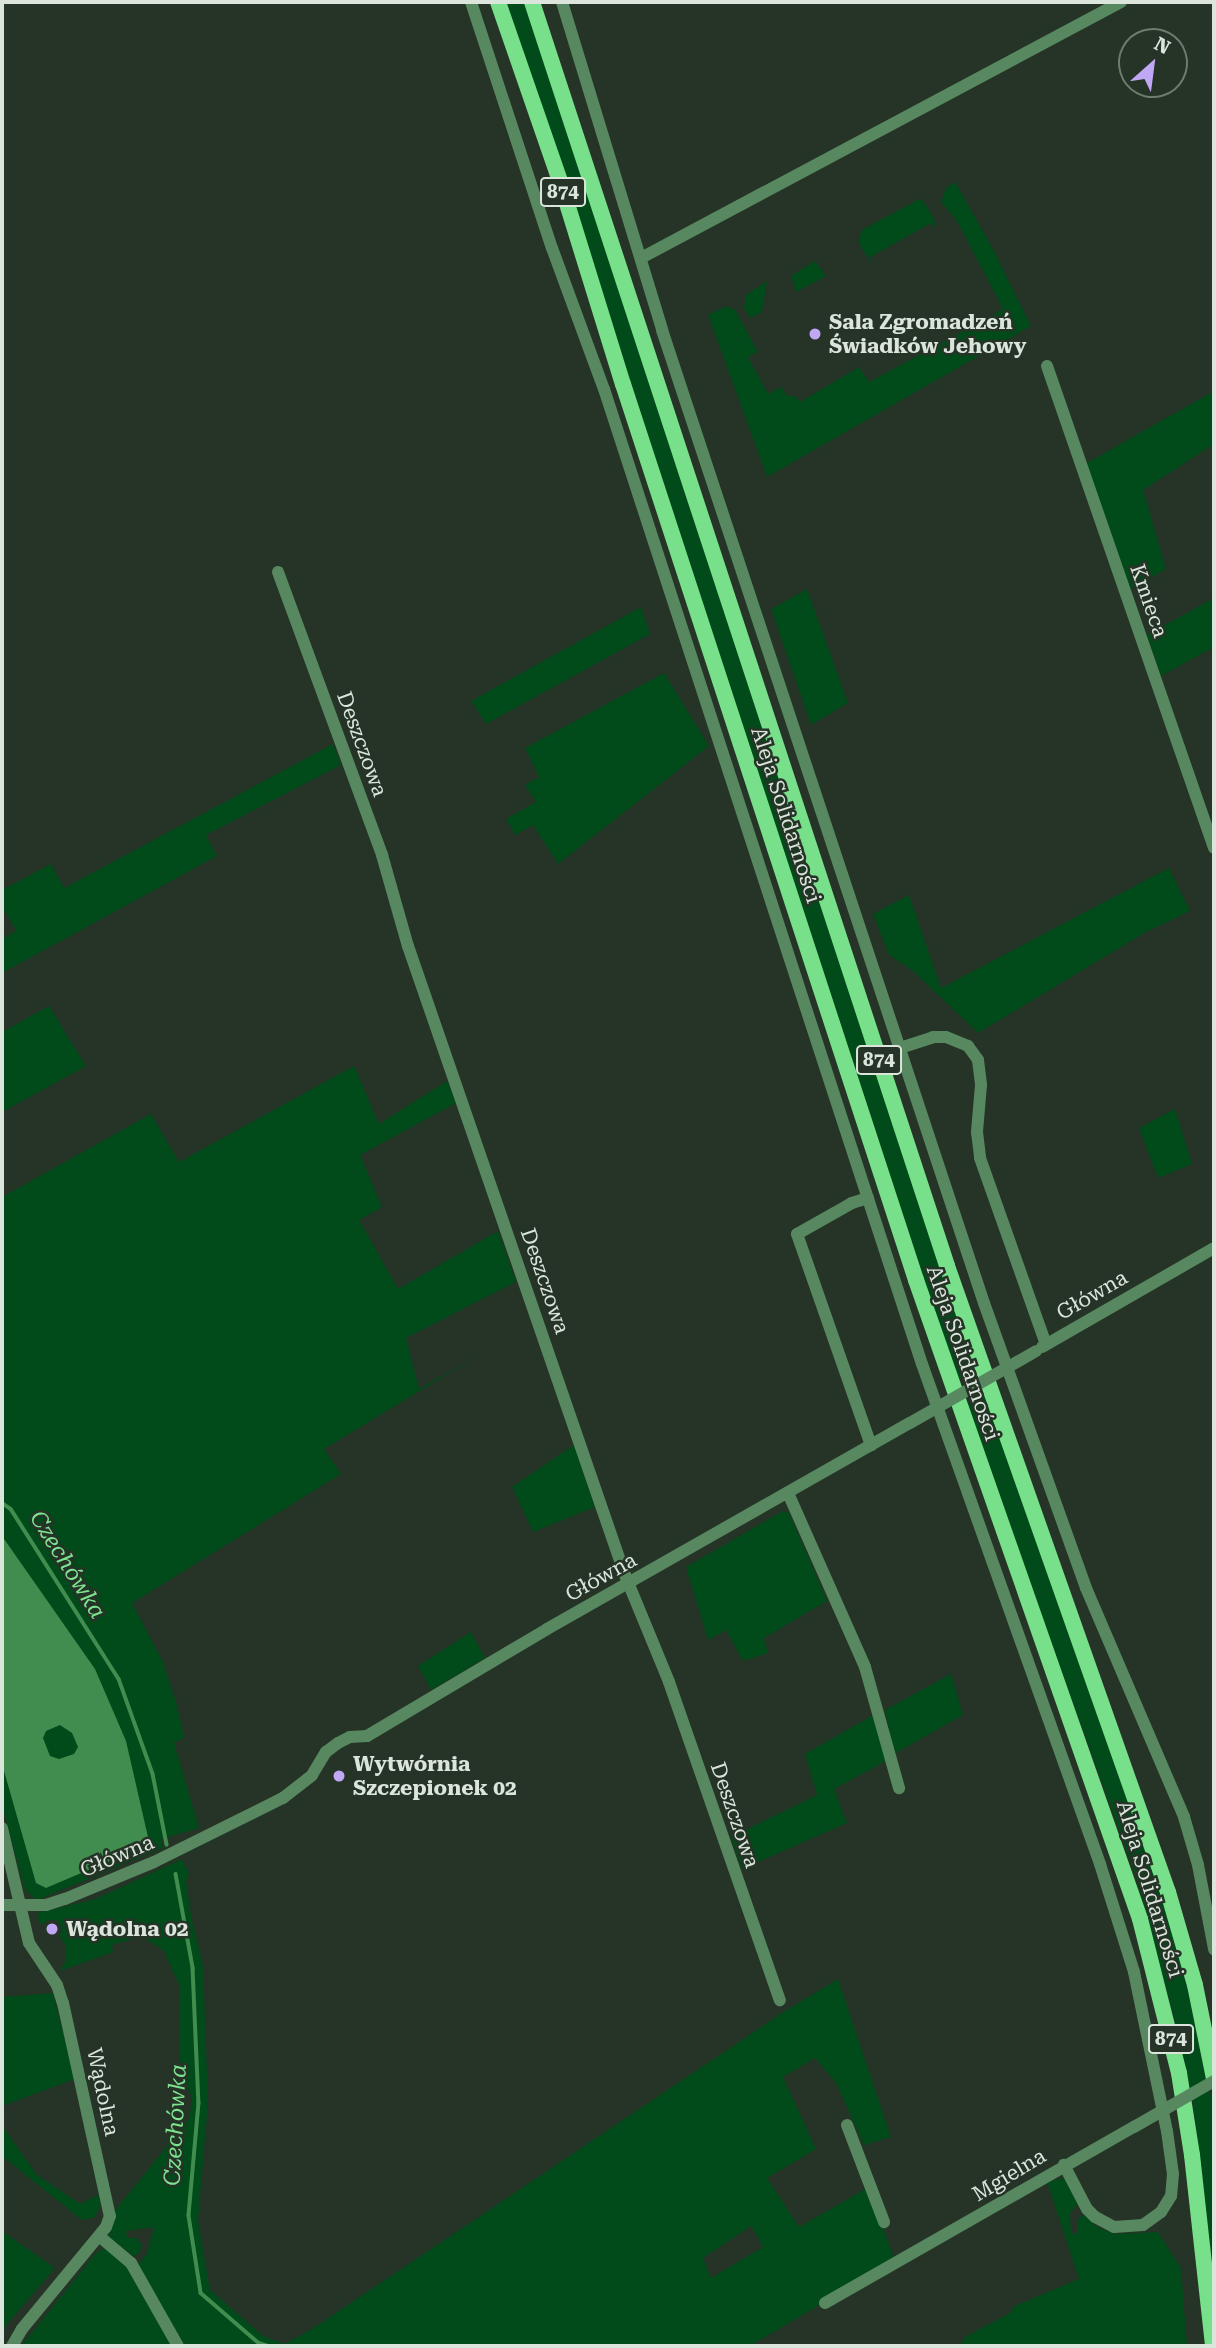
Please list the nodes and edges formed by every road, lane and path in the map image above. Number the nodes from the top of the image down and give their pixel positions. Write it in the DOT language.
graph roads {
  1 [pos="471,2"];
  2 [pos="498,2"];
  3 [pos="532,2"];
  4 [pos="562,2"];
  5 [pos="1121,2"];
  6 [pos="641,258"];
  7 [pos="1047,366"];
  8 [pos="278,572"];
  9 [pos="1214,848"];
  10 [pos="900,1048"];
  11 [pos="868,1198"];
  12 [pos="1214,1248"];
  13 [pos="1041,1347"];
  14 [pos="871,1445"];
  15 [pos="788,1493"];
  16 [pos="629,1584"];
  17 [pos="899,1788"];
  18 [pos="2,1828"];
  19 [pos="2,1905"];
  20 [pos="20,1906"];
  21 [pos="1214,1949"];
  22 [pos="780,2000"];
  23 [pos="1214,2079"];
  24 [pos="847,2125"];
  25 [pos="1063,2165"];
  26 [pos="884,2222"];
  27 [pos="99,2236"];
  28 [pos="825,2304"];
  29 [pos="12,2346"];
  30 [pos="178,2346"];
  31 [pos="1213,2346"];
  1 -- 11 [label="street"];
  2 -- 31 [label="main road, Aleja Solidarności / 874"];
  3 -- 23 [label="main road, Aleja Solidarności / 874"];
  4 -- 6 [label="street"];
  5 -- 6 [label="street"];
  6 -- 10 [label="street"];
  7 -- 9 [label="street, Kmieca"];
  8 -- 16 [label="street, Deszczowa"];
  10 -- 13 [label="street"];
  10 -- 21 [label="street"];
  11 -- 14 [label="street"];
  11 -- 25 [label="street"];
  12 -- 13 [label="street, Główna"];
  13 -- 14 [label="street, Główna, bridge"];
  14 -- 15 [label="street, Główna"];
  15 -- 16 [label="street, Główna"];
  15 -- 17 [label="street"];
  16 -- 20 [label="street, Główna"];
  16 -- 22 [label="street, Deszczowa"];
  18 -- 20 [label="street, Wądolna"];
  19 -- 20 [label="street, Główna"];
  20 -- 27 [label="street, Wądolna"];
  23 -- 25 [label="street, Mgielna, bridge"];
  24 -- 26 [label="street"];
  25 -- 28 [label="street, Mgielna"];
  27 -- 29 [label="street"];
  27 -- 30 [label="street"];
}
